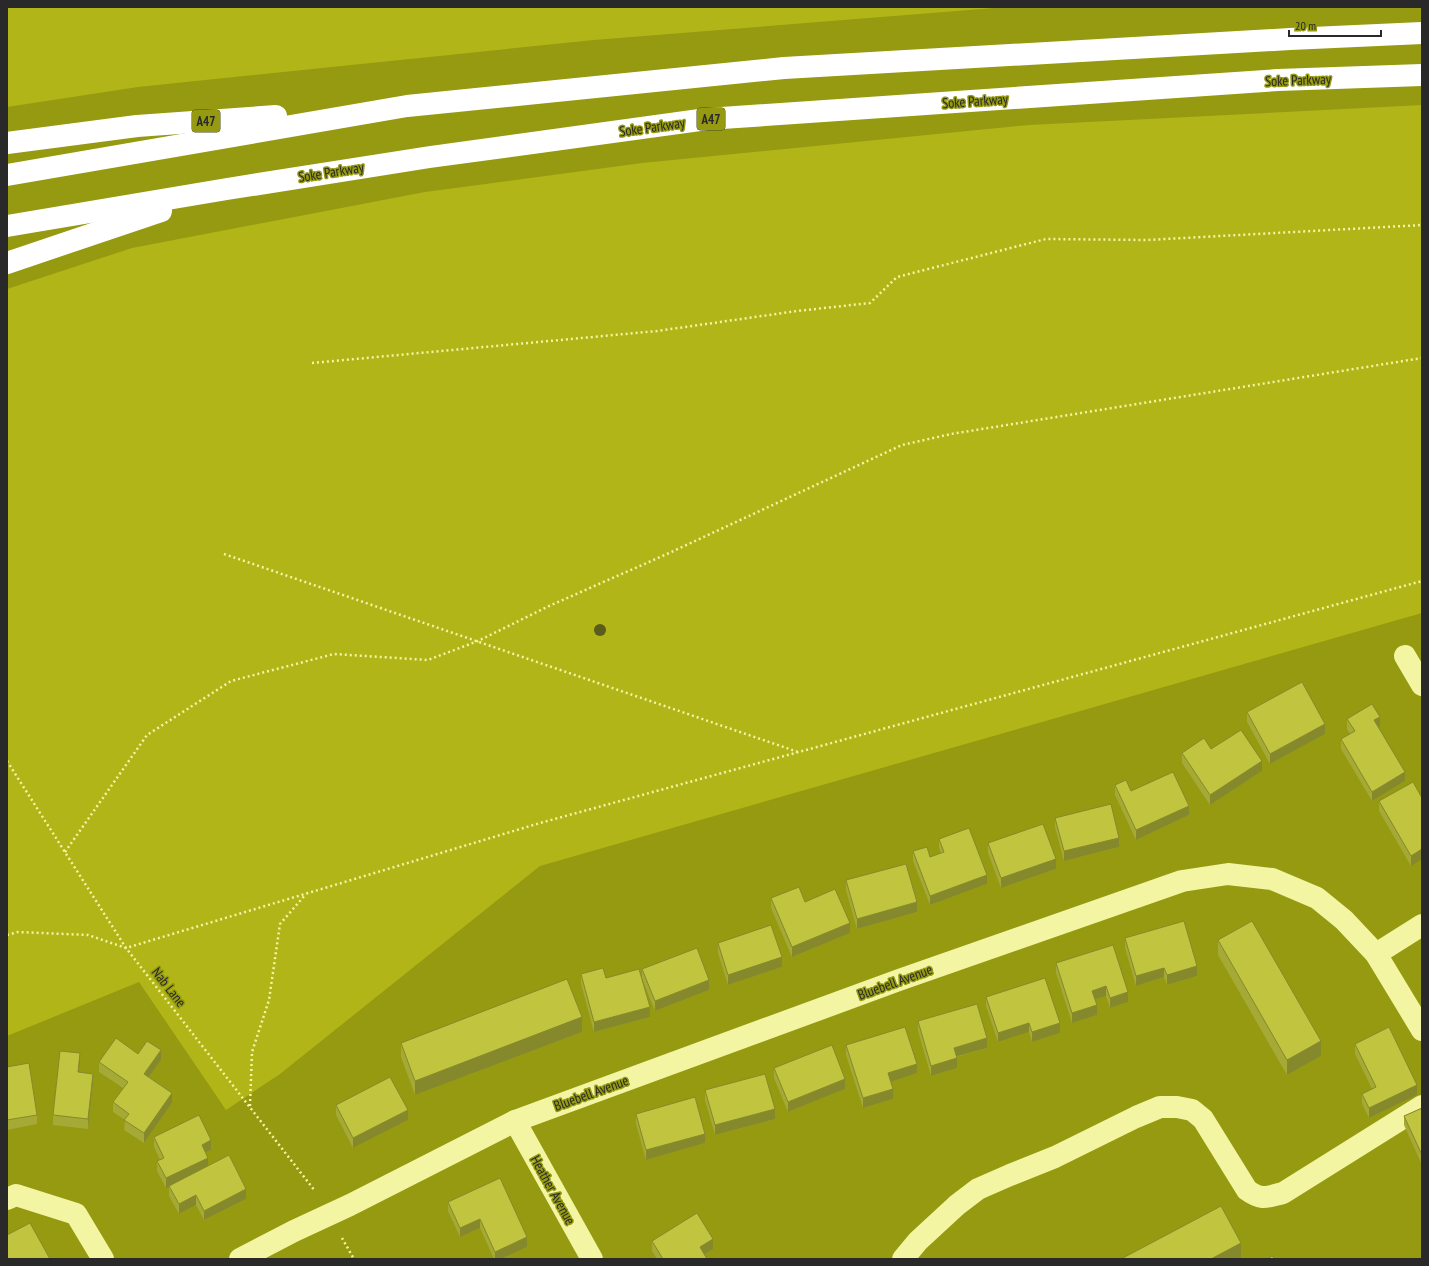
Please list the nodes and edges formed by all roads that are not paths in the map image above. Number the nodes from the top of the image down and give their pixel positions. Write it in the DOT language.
graph roads {
  1 [pos="1422,33"];
  2 [pos="1422,75"];
  3 [pos="406,106"];
  4 [pos="7,143"];
  5 [pos="7,175"];
  6 [pos="227,189"];
  7 [pos="7,226"];
  8 [pos="7,263"];
  9 [pos="1404,656"];
  10 [pos="1422,685"];
  11 [pos="1422,925"];
  12 [pos="1376,954"];
  13 [pos="1422,1030"];
  14 [pos="1422,1106"];
  15 [pos="515,1121"];
  16 [pos="7,1199"];
  17 [pos="103,1259"];
  18 [pos="240,1259"];
  19 [pos="592,1259"];
  20 [pos="903,1259"];
  1 -- 3 [label="highway, A47"];
  2 -- 6 [label="highway, Soke Parkway / A47"];
  3 -- 4 [label="highway, A47"];
  3 -- 5 [label="highway, A47"];
  6 -- 7 [label="highway, Soke Parkway / A47"];
  6 -- 8 [label="highway, A47"];
  9 -- 10 [label="street"];
  11 -- 12 [label="street"];
  12 -- 13 [label="street, Bluebell Avenue"];
  12 -- 15 [label="street, Bluebell Avenue"];
  14 -- 20 [label="street"];
  15 -- 18 [label="street, Bluebell Avenue"];
  15 -- 19 [label="street, Heather Avenue"];
  16 -- 17 [label="street"];
}
